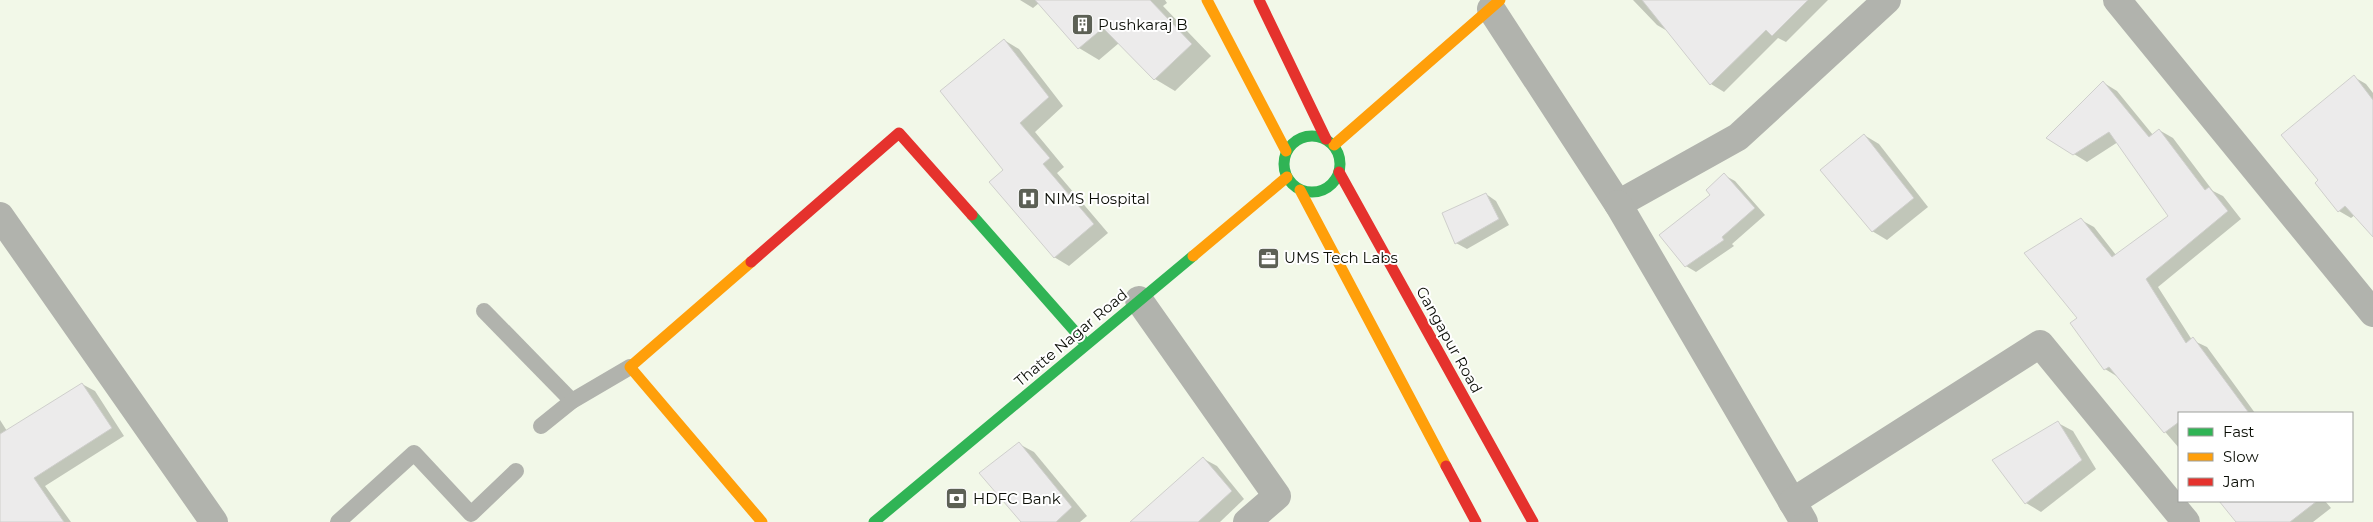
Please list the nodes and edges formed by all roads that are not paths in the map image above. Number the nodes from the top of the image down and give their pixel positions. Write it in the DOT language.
graph roads {
  1 [pos="1207,0"];
  2 [pos="1887,0"];
  3 [pos="2117,0"];
  4 [pos="1263,2"];
  5 [pos="1496,4"];
  6 [pos="1330,142"];
  7 [pos="1286,150"];
  8 [pos="1339,172"];
  9 [pos="1287,177"];
  10 [pos="1300,190"];
  11 [pos="1618,204"];
  12 [pos="0,216"];
  13 [pos="1139,300"];
  14 [pos="484,311"];
  15 [pos="2373,313"];
  16 [pos="1086,344"];
  17 [pos="630,366"];
  18 [pos="572,401"];
  19 [pos="541,426"];
  20 [pos="516,471"];
  21 [pos="1798,512"];
  22 [pos="214,522"];
  23 [pos="338,522"];
  24 [pos="762,522"];
  25 [pos="874,522"];
  26 [pos="1247,522"];
  27 [pos="1476,522"];
  28 [pos="1533,522"];
  29 [pos="2186,522"];
  1 -- 7 [label="street"];
  2 -- 11 [label="street"];
  3 -- 15 [label="street"];
  4 -- 6 [label="street"];
  5 -- 6 [label="street"];
  5 -- 11 [label="street"];
  6 -- 7 [label="street"];
  6 -- 8 [label="street"];
  7 -- 9 [label="street"];
  8 -- 10 [label="street"];
  8 -- 28 [label="street, Gangapur Road"];
  9 -- 10 [label="street"];
  9 -- 13 [label="street, Thatte Nagar Road"];
  10 -- 27 [label="street"];
  11 -- 21 [label="street"];
  12 -- 22 [label="street"];
  13 -- 16 [label="street, Thatte Nagar Road"];
  13 -- 26 [label="street"];
  14 -- 18 [label="lane"];
  16 -- 17 [label="street"];
  16 -- 25 [label="street, Thatte Nagar Road"];
  17 -- 18 [label="lane"];
  17 -- 24 [label="street"];
  18 -- 19 [label="lane"];
  20 -- 23 [label="lane"];
  21 -- 29 [label="street"];
}
